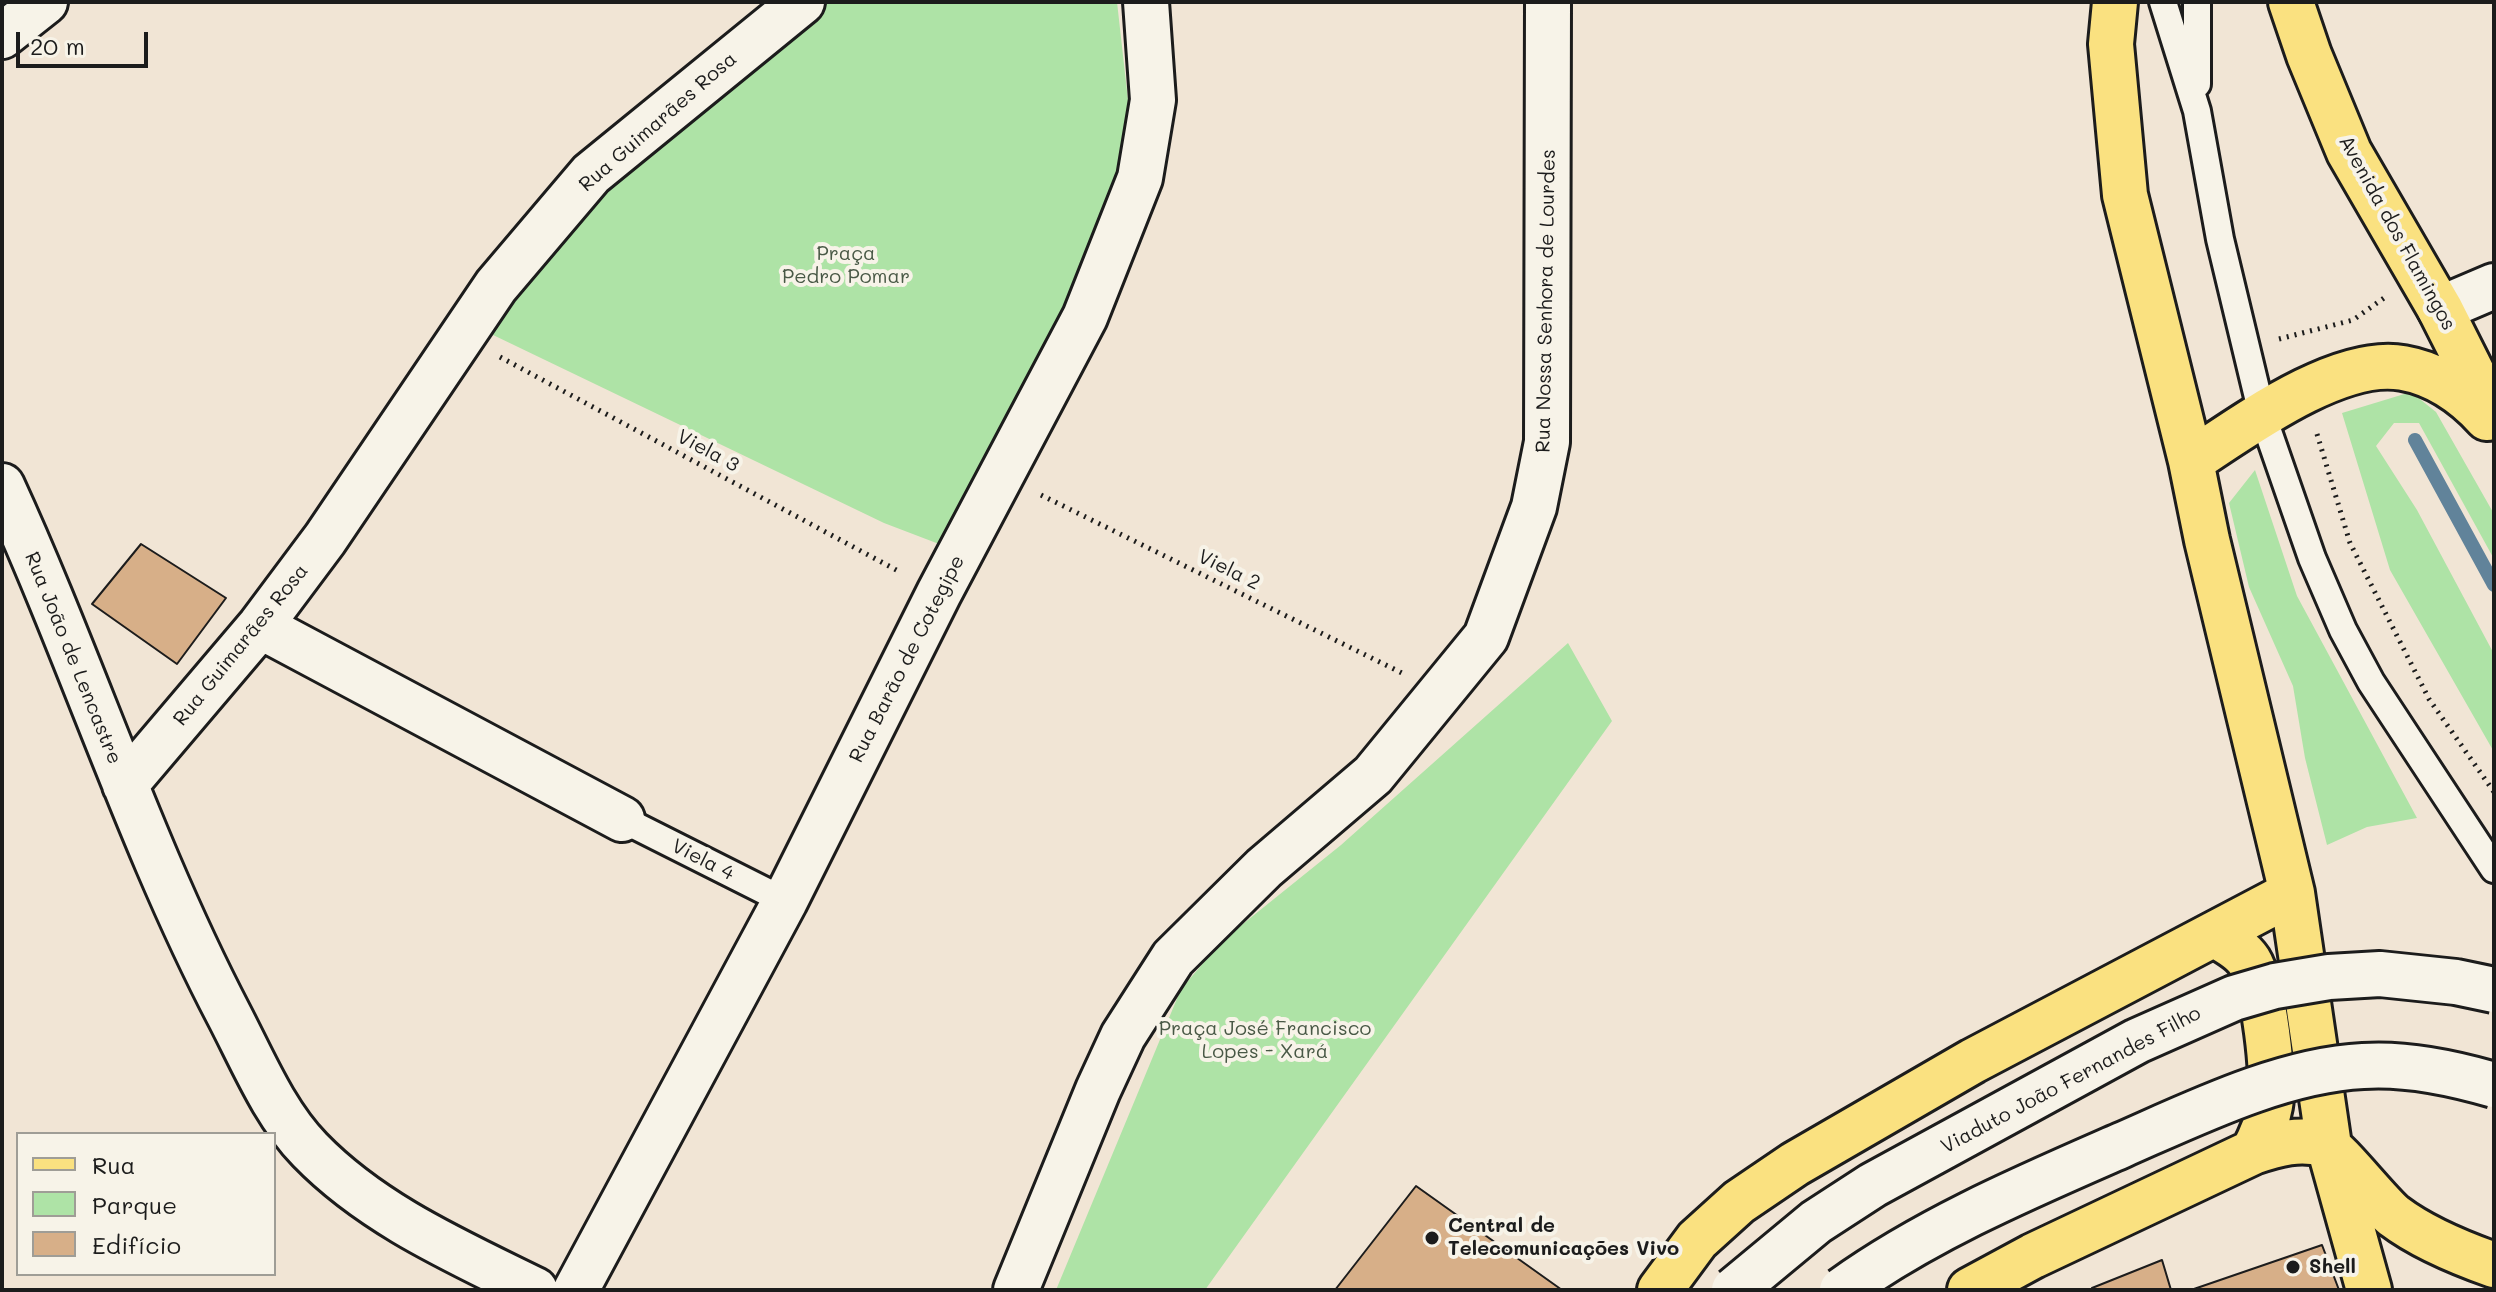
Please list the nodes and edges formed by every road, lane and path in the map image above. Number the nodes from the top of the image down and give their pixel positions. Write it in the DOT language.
graph roads {
  1 [pos="45,2"];
  2 [pos="802,2"];
  3 [pos="1146,2"];
  4 [pos="1548,2"];
  5 [pos="2115,2"];
  6 [pos="2163,2"];
  7 [pos="2197,2"];
  8 [pos="2291,2"];
  9 [pos="2,36"];
  10 [pos="2197,111"];
  11 [pos="2494,286"];
  12 [pos="2392,292"];
  13 [pos="2440,309"];
  14 [pos="462,336"];
  15 [pos="2291,336"];
  16 [pos="2271,341"];
  17 [pos="2295,348"];
  18 [pos="2262,414"];
  19 [pos="2494,416"];
  20 [pos="2315,423"];
  21 [pos="2494,425"];
  22 [pos="2191,461"];
  23 [pos="1001,475"];
  24 [pos="2,486"];
  25 [pos="939,593"];
  26 [pos="260,626"];
  27 [pos="1442,694"];
  28 [pos="125,785"];
  29 [pos="2494,792"];
  30 [pos="622,819"];
  31 [pos="2494,869"];
  32 [pos="2292,893"];
  33 [pos="785,901"];
  34 [pos="2215,935"];
  35 [pos="2494,990"];
  36 [pos="2494,1085"];
  37 [pos="2329,1146"];
  38 [pos="2253,1152"];
  39 [pos="2494,1265"];
  40 [pos="535,1290"];
  41 [pos="576,1290"];
  42 [pos="1016,1290"];
  43 [pos="1660,1290"];
  44 [pos="1734,1290"];
  45 [pos="1842,1290"];
  46 [pos="1970,1290"];
  47 [pos="2369,1290"];
  1 -- 9 [label="street"];
  2 -- 14 [label="street, Rua Guimarães Rosa"];
  3 -- 23 [label="street, Rua Barão de Cotegipe"];
  4 -- 27 [label="street, Rua Nossa Senhora de Lourdes"];
  5 -- 22 [label="main road"];
  6 -- 10 [label="lane"];
  7 -- 10 [label="lane"];
  8 -- 13 [label="main road, Avenida dos Flamingos"];
  10 -- 18 [label="lane"];
  11 -- 13 [label="street"];
  12 -- 15 [label="path"];
  13 -- 19 [label="main road, Avenida dos Flamingos"];
  14 -- 25 [label="path, Viela 3"];
  14 -- 26 [label="street, Rua Guimarães Rosa"];
  15 -- 16 [label="path"];
  15 -- 17 [label="path"];
  18 -- 21 [label="main road"];
  18 -- 22 [label="main road"];
  18 -- 31 [label="lane"];
  20 -- 29 [label="path"];
  22 -- 32 [label="main road"];
  23 -- 25 [label="street, Rua Barão de Cotegipe"];
  23 -- 27 [label="path, Viela 2"];
  24 -- 28 [label="street, Rua João de Lencastre"];
  25 -- 33 [label="street, Rua Barão de Cotegipe"];
  26 -- 28 [label="street, Rua Guimarães Rosa"];
  26 -- 30 [label="street"];
  27 -- 42 [label="street, Rua Nossa Senhora de Lourdes"];
  28 -- 40 [label="street"];
  30 -- 33 [label="lane, Viela 4"];
  32 -- 34 [label="main road"];
  32 -- 37 [label="main road"];
  33 -- 41 [label="street, Rua Barão de Cotegipe"];
  34 -- 38 [label="main road"];
  34 -- 43 [label="main road"];
  35 -- 44 [label="street, Viaduto João Fernandes Filho, bridge"];
  36 -- 45 [label="street, bridge"];
  37 -- 38 [label="main road"];
  37 -- 39 [label="main road"];
  37 -- 47 [label="main road"];
  38 -- 46 [label="main road"];
}
